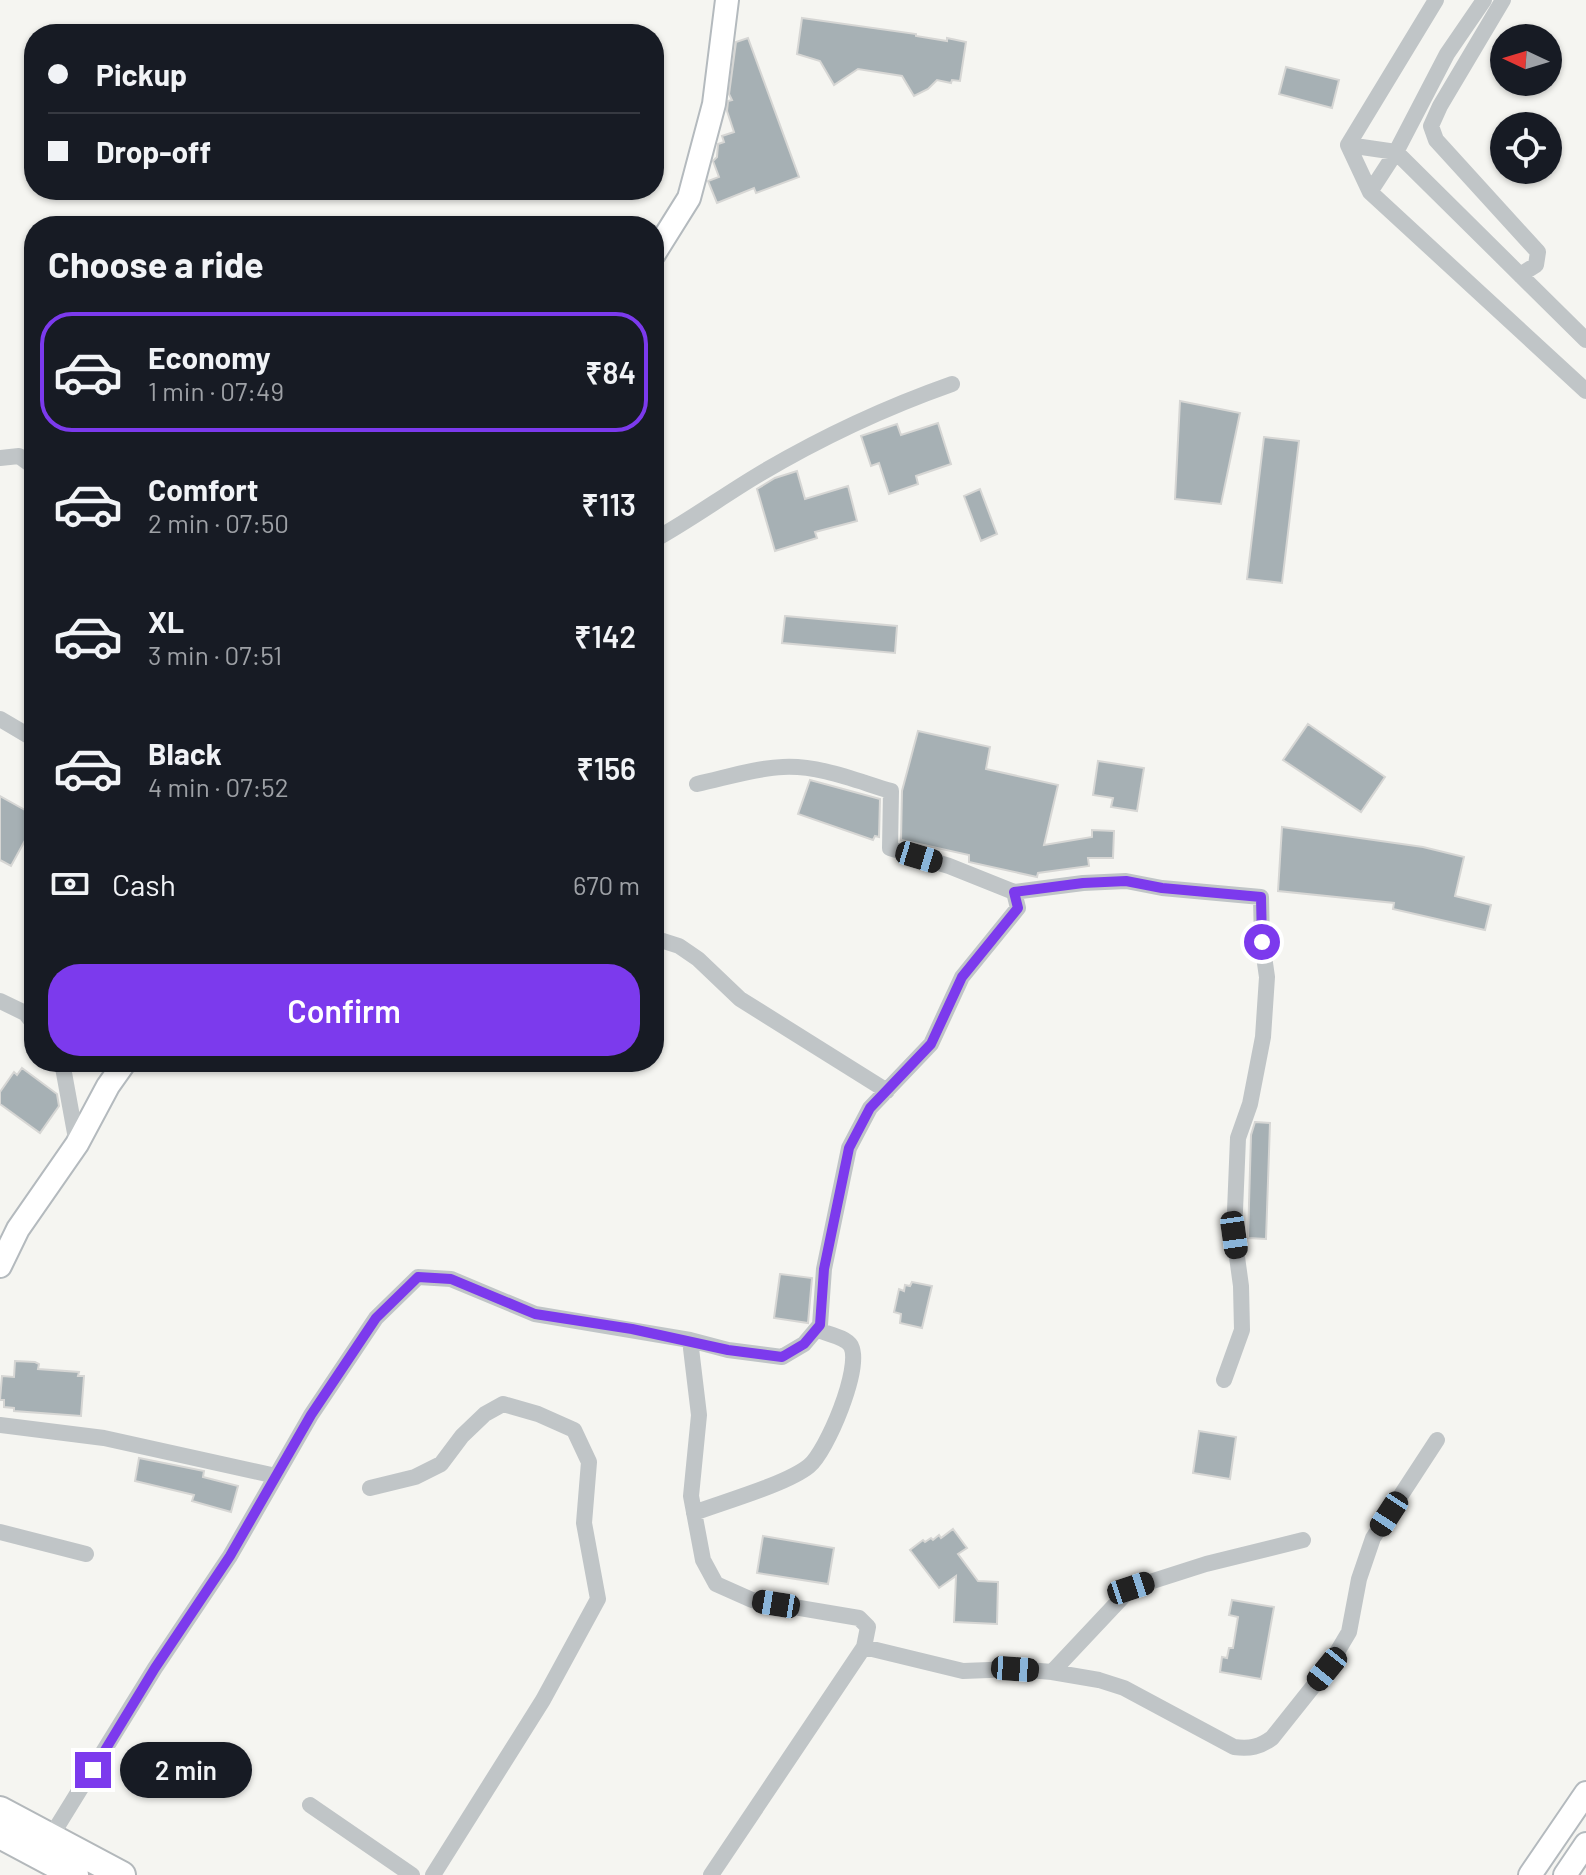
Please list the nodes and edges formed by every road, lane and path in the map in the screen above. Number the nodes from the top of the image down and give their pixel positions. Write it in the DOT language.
graph roads {
  1 [pos="727,0"];
  2 [pos="1436,0"];
  3 [pos="1484,0"];
  4 [pos="1503,0"];
  5 [pos="1348,145"];
  6 [pos="1396,152"];
  7 [pos="1370,192"];
  8 [pos="664,238"];
  9 [pos="1520,275"];
  10 [pos="1586,340"];
  11 [pos="952,384"];
  12 [pos="1586,391"];
  13 [pos="0,458"];
  14 [pos="24,460"];
  15 [pos="664,534"];
  16 [pos="0,719"];
  17 [pos="24,733"];
  18 [pos="697,784"];
  19 [pos="1014,892"];
  20 [pos="664,941"];
  21 [pos="0,1001"];
  22 [pos="24,1013"];
  23 [pos="64,1072"];
  24 [pos="118,1072"];
  25 [pos="887,1091"];
  26 [pos="77,1144"];
  27 [pos="0,1266"];
  28 [pos="818,1330"];
  29 [pos="690,1340"];
  30 [pos="1224,1380"];
  31 [pos="0,1425"];
  32 [pos="1437,1440"];
  33 [pos="276,1476"];
  34 [pos="370,1488"];
  35 [pos="694,1513"];
  36 [pos="0,1532"];
  37 [pos="1303,1540"];
  38 [pos="86,1554"];
  39 [pos="864,1647"];
  40 [pos="1052,1672"];
  41 [pos="1586,1793"];
  42 [pos="310,1805"];
  43 [pos="0,1810"];
  44 [pos="0,1835"];
  45 [pos="50,1838"];
  46 [pos="1586,1844"];
  47 [pos="75,1875"];
  48 [pos="122,1875"];
  49 [pos="412,1875"];
  50 [pos="433,1875"];
  51 [pos="711,1875"];
  52 [pos="1530,1875"];
  53 [pos="1565,1875"];
  1 -- 8 [label="street"];
  2 -- 5 [label="street"];
  3 -- 6 [label="street"];
  4 -- 9 [label="street"];
  5 -- 6 [label="street"];
  5 -- 7 [label="street"];
  6 -- 7 [label="street"];
  6 -- 9 [label="street"];
  7 -- 12 [label="street"];
  9 -- 10 [label="street"];
  11 -- 15 [label="street"];
  13 -- 14 [label="street"];
  16 -- 17 [label="street"];
  18 -- 19 [label="street"];
  19 -- 25 [label="street"];
  19 -- 30 [label="street"];
  20 -- 25 [label="street"];
  21 -- 22 [label="street"];
  23 -- 26 [label="street"];
  24 -- 26 [label="street"];
  25 -- 28 [label="street"];
  26 -- 27 [label="street"];
  28 -- 29 [label="street"];
  28 -- 35 [label="street"];
  29 -- 33 [label="street"];
  29 -- 35 [label="street"];
  31 -- 33 [label="street"];
  32 -- 40 [label="street"];
  33 -- 45 [label="street"];
  34 -- 50 [label="street"];
  35 -- 39 [label="street"];
  36 -- 38 [label="street"];
  37 -- 40 [label="street"];
  39 -- 40 [label="street"];
  39 -- 51 [label="street"];
  41 -- 52 [label="street"];
  42 -- 49 [label="street"];
  43 -- 45 [label="main road"];
  44 -- 47 [label="main road"];
  45 -- 48 [label="main road"];
  46 -- 53 [label="street"];
}
